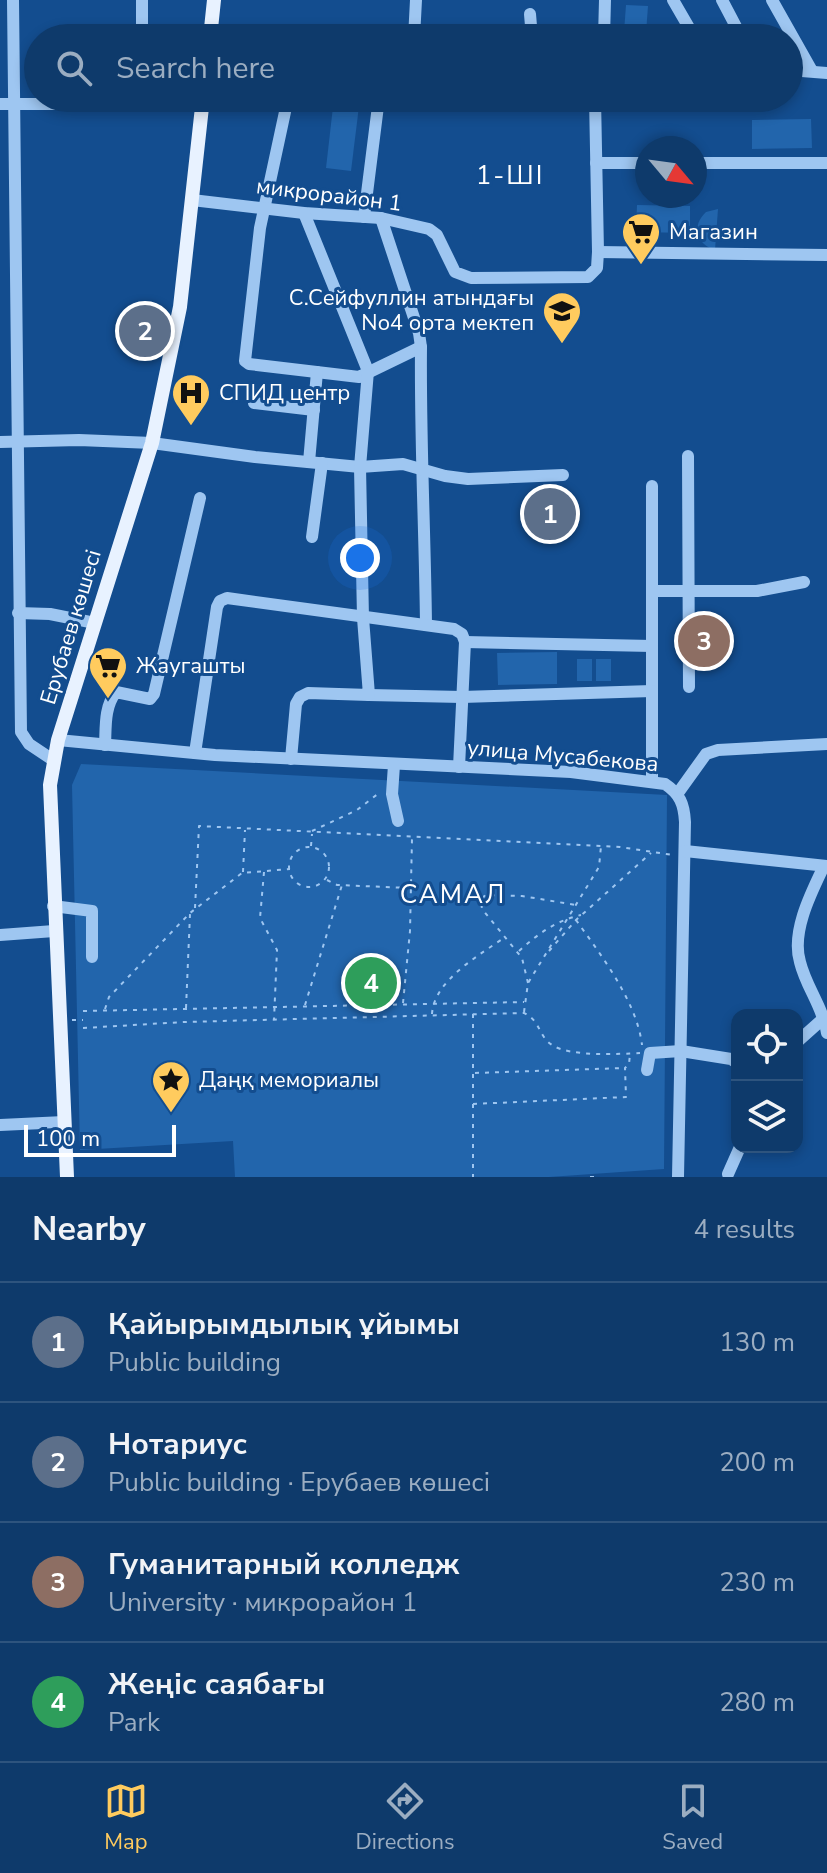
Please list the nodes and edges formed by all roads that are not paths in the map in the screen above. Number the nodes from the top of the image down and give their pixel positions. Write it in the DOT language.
graph roads {
  1 [pos="13,0"];
  2 [pos="142,0"];
  3 [pos="214,0"];
  4 [pos="416,0"];
  5 [pos="605,0"];
  6 [pos="673,0"];
  7 [pos="722,0"];
  8 [pos="772,0"];
  9 [pos="530,14"];
  10 [pos="142,24"];
  11 [pos="211,24"];
  12 [pos="415,24"];
  13 [pos="531,24"];
  14 [pos="604,24"];
  15 [pos="687,24"];
  16 [pos="735,24"];
  17 [pos="786,24"];
  18 [pos="803,55"];
  19 [pos="803,71"];
  20 [pos="812,71"];
  21 [pos="827,73"];
  22 [pos="0,104"];
  23 [pos="15,104"];
  24 [pos="24,104"];
  25 [pos="202,112"];
  26 [pos="285,112"];
  27 [pos="377,112"];
  28 [pos="595,112"];
  29 [pos="596,163"];
  30 [pos="635,163"];
  31 [pos="707,163"];
  32 [pos="827,163"];
  33 [pos="192,200"];
  34 [pos="264,207"];
  35 [pos="304,213"];
  36 [pos="364,217"];
  37 [pos="381,218"];
  38 [pos="598,252"];
  39 [pos="827,255"];
  40 [pos="421,347"];
  41 [pos="368,371"];
  42 [pos="317,372"];
  43 [pos="254,403"];
  44 [pos="314,410"];
  45 [pos="0,442"];
  46 [pos="19,442"];
  47 [pos="152,443"];
  48 [pos="688,456"];
  49 [pos="315,463"];
  50 [pos="360,467"];
  51 [pos="421,468"];
  52 [pos="563,475"];
  53 [pos="652,486"];
  54 [pos="200,498"];
  55 [pos="312,537"];
  56 [pos="804,582"];
  57 [pos="652,591"];
  58 [pos="688,591"];
  59 [pos="18,613"];
  60 [pos="363,618"];
  61 [pos="95,623"];
  62 [pos="426,625"];
  63 [pos="465,642"];
  64 [pos="652,646"];
  65 [pos="689,687"];
  66 [pos="652,691"];
  67 [pos="369,695"];
  68 [pos="462,697"];
  69 [pos="58,740"];
  70 [pos="105,745"];
  71 [pos="822,745"];
  72 [pos="195,753"];
  73 [pos="291,759"];
  74 [pos="53,760"];
  75 [pos="394,765"];
  76 [pos="459,767"];
  77 [pos="652,782"];
  78 [pos="678,793"];
  79 [pos="398,821"];
  80 [pos="680,853"];
  81 [pos="826,866"];
  82 [pos="53,906"];
  83 [pos="54,931"];
  84 [pos="0,935"];
  85 [pos="92,957"];
  86 [pos="824,1018"];
  87 [pos="827,1033"];
  88 [pos="803,1037"];
  89 [pos="681,1051"];
  90 [pos="731,1059"];
  91 [pos="647,1070"];
  92 [pos="64,1122"];
  93 [pos="0,1125"];
  94 [pos="737,1153"];
  95 [pos="728,1174"];
  96 [pos="67,1177"];
  97 [pos="678,1177"];
  1 -- 23 [label="street"];
  2 -- 10 [label="street"];
  3 -- 11 [label="main road"];
  4 -- 12 [label="street"];
  5 -- 14 [label="street"];
  6 -- 15 [label="street"];
  7 -- 16 [label="street"];
  8 -- 17 [label="street"];
  9 -- 13 [label="street"];
  18 -- 20 [label="street"];
  19 -- 20 [label="street"];
  20 -- 21 [label="street"];
  22 -- 23 [label="street"];
  23 -- 24 [label="street"];
  23 -- 46 [label="street"];
  25 -- 33 [label="main road, Ерубаев көшесі"];
  26 -- 34 [label="street"];
  27 -- 36 [label="street"];
  28 -- 29 [label="street"];
  29 -- 30 [label="street"];
  29 -- 38 [label="street"];
  31 -- 32 [label="street"];
  33 -- 34 [label="street, микрорайон 1"];
  33 -- 47 [label="main road, Ерубаев көшесі"];
  34 -- 35 [label="street, микрорайон 1"];
  34 -- 42 [label="street"];
  35 -- 36 [label="street, микрорайон 1"];
  35 -- 41 [label="street"];
  36 -- 37 [label="street, микрорайон 1"];
  37 -- 38 [label="street, микрорайон 1"];
  37 -- 40 [label="street"];
  38 -- 39 [label="street"];
  40 -- 41 [label="street"];
  40 -- 51 [label="street"];
  41 -- 42 [label="street"];
  41 -- 50 [label="street"];
  42 -- 44 [label="street"];
  43 -- 44 [label="street"];
  44 -- 49 [label="street"];
  45 -- 46 [label="street"];
  46 -- 47 [label="street"];
  46 -- 59 [label="street"];
  47 -- 49 [label="street"];
  47 -- 61 [label="main road, Ерубаев көшесі"];
  48 -- 58 [label="street"];
  49 -- 50 [label="street"];
  49 -- 55 [label="street"];
  50 -- 51 [label="street"];
  50 -- 60 [label="street"];
  51 -- 52 [label="street"];
  51 -- 62 [label="street"];
  53 -- 57 [label="street"];
  54 -- 70 [label="street"];
  56 -- 58 [label="street"];
  57 -- 58 [label="street"];
  57 -- 64 [label="street"];
  58 -- 65 [label="street"];
  59 -- 61 [label="street"];
  59 -- 74 [label="street"];
  60 -- 62 [label="street"];
  60 -- 67 [label="street"];
  60 -- 72 [label="street"];
  61 -- 69 [label="main road, Ерубаев көшесі"];
  62 -- 63 [label="street"];
  63 -- 64 [label="street"];
  63 -- 68 [label="street"];
  64 -- 66 [label="street"];
  66 -- 68 [label="street"];
  66 -- 77 [label="street"];
  67 -- 68 [label="street"];
  67 -- 73 [label="street"];
  68 -- 76 [label="street"];
  69 -- 70 [label="street, улица Мусабекова"];
  69 -- 74 [label="main road, Ерубаев көшесі"];
  70 -- 72 [label="street, улица Мусабекова"];
  71 -- 78 [label="street"];
  72 -- 73 [label="street, улица Мусабекова"];
  73 -- 75 [label="street, улица Мусабекова"];
  74 -- 82 [label="main road, Ерубаев көшесі"];
  75 -- 76 [label="street, улица Мусабекова"];
  75 -- 79 [label="street"];
  76 -- 77 [label="street, улица Мусабекова"];
  77 -- 78 [label="street, улица Мусабекова"];
  78 -- 80 [label="street, улица Мусабекова"];
  80 -- 81 [label="street"];
  80 -- 89 [label="street, улица Мусабекова"];
  81 -- 86 [label="street"];
  82 -- 83 [label="main road, Ерубаев көшесі"];
  82 -- 85 [label="street"];
  83 -- 84 [label="street"];
  83 -- 92 [label="main road, Ерубаев көшесі"];
  86 -- 87 [label="street"];
  86 -- 88 [label="street"];
  89 -- 90 [label="street"];
  89 -- 91 [label="street"];
  89 -- 97 [label="street, улица Мусабекова"];
  92 -- 93 [label="street"];
  92 -- 96 [label="main road, Ерубаев көшесі"];
  94 -- 95 [label="street"];
}
